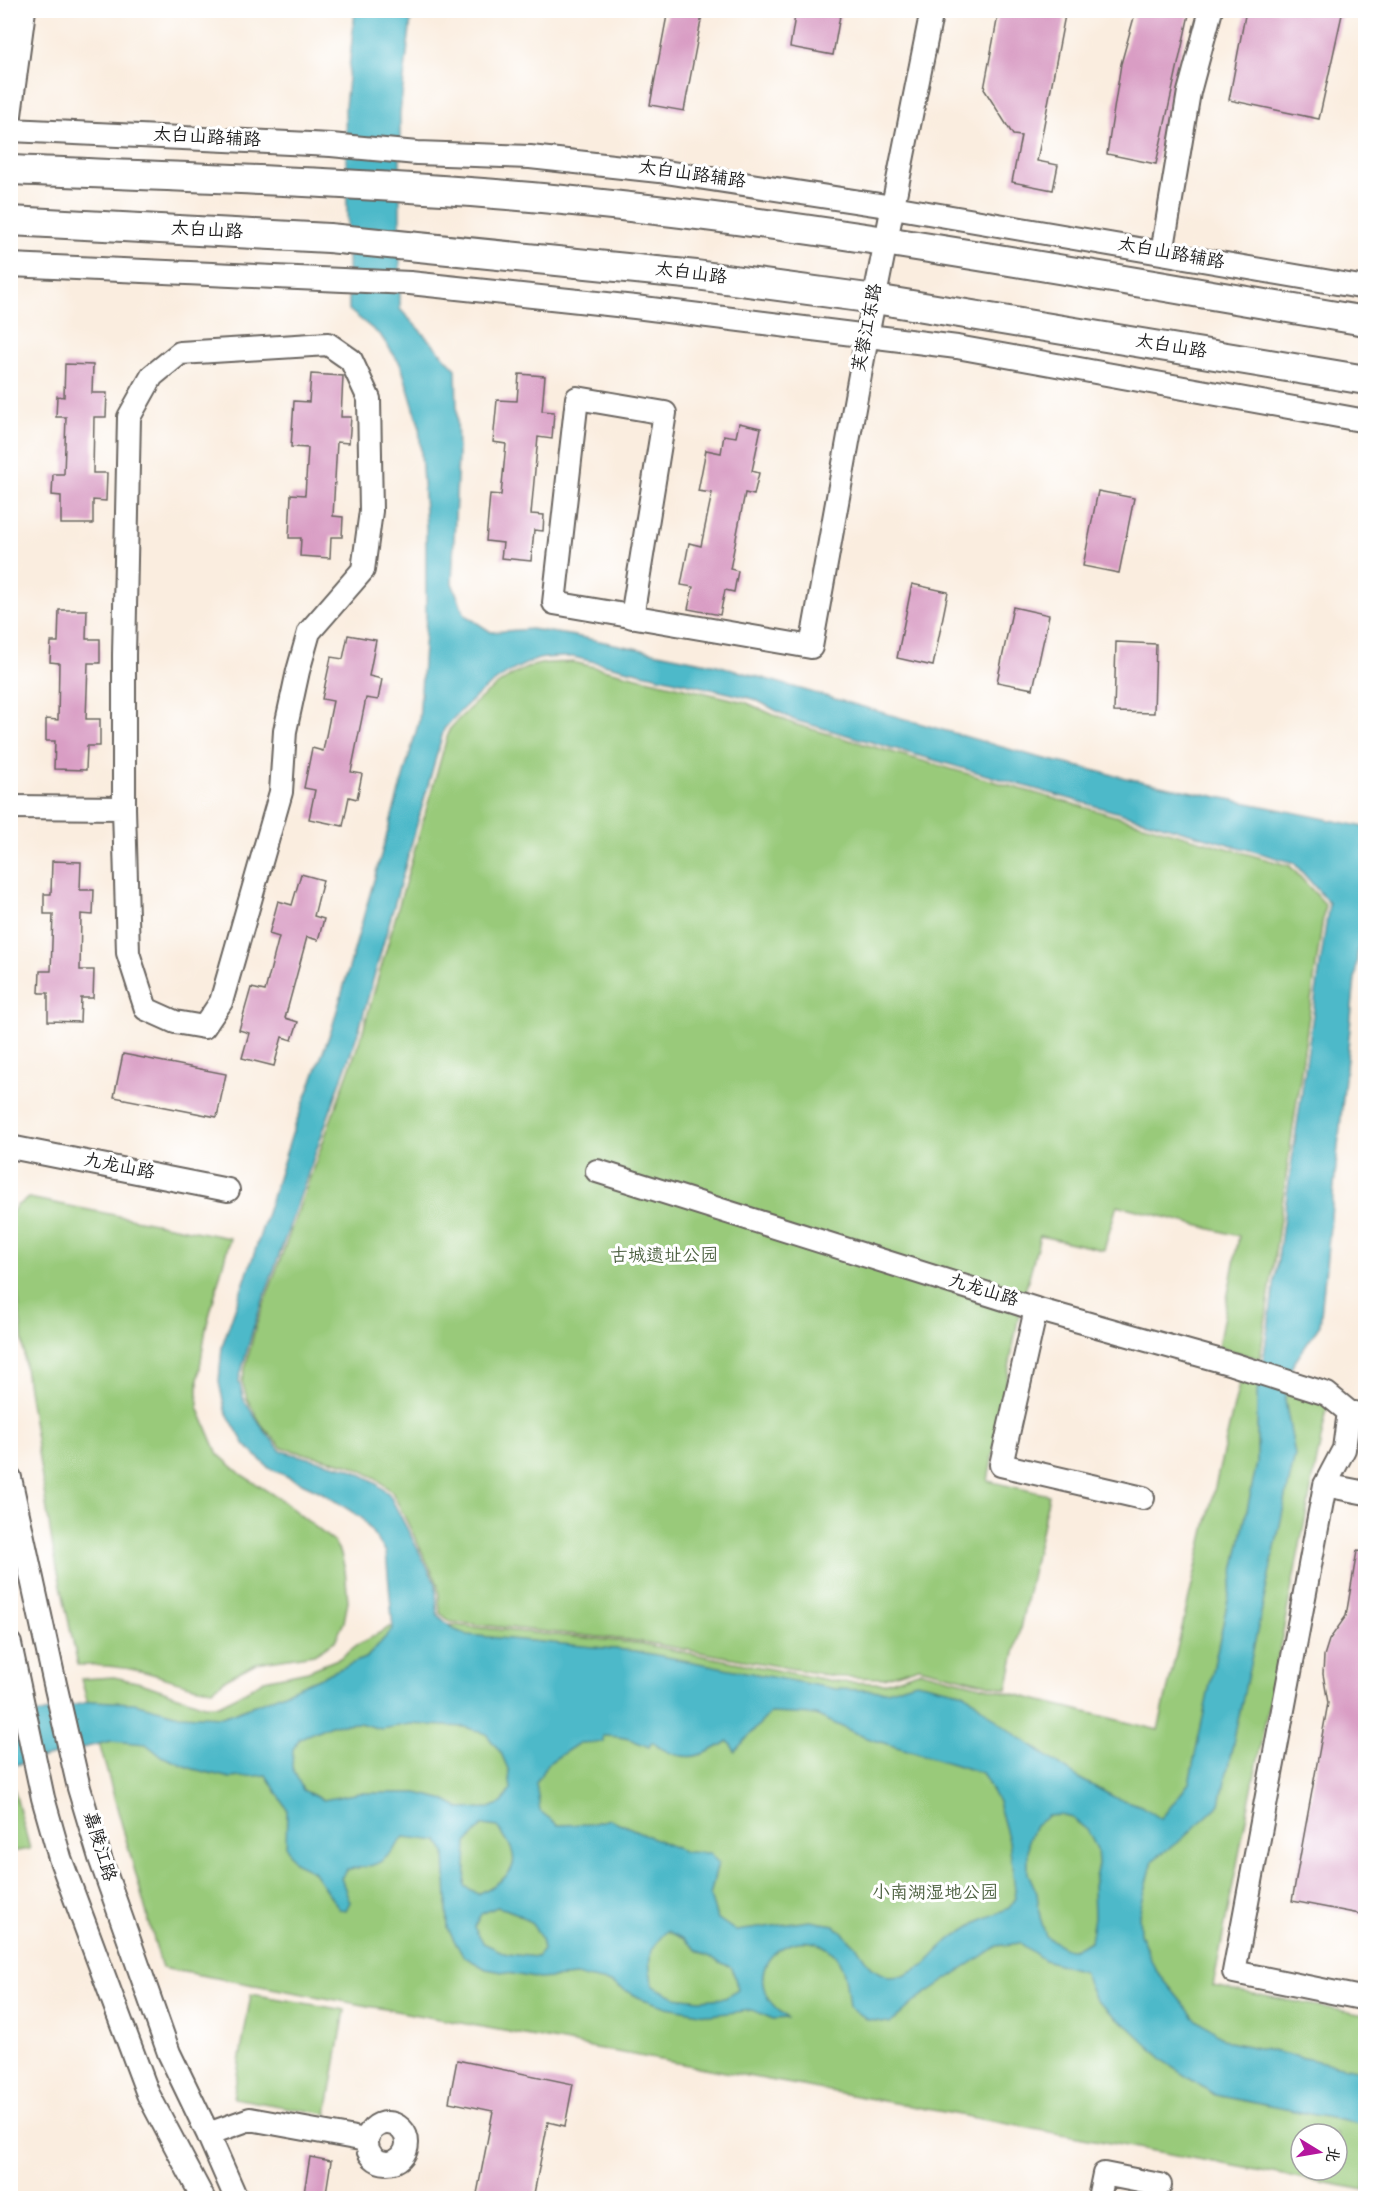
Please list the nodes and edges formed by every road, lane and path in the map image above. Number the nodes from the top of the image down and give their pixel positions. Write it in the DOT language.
graph roads {
  1 [pos="24,10"];
  2 [pos="932,10"];
  3 [pos="1211,10"];
  4 [pos="10,115"];
  5 [pos="10,130"];
  6 [pos="10,170"];
  7 [pos="893,207"];
  8 [pos="10,221"];
  9 [pos="887,242"];
  10 [pos="1162,253"];
  11 [pos="10,265"];
  12 [pos="1365,288"];
  13 [pos="875,299"];
  14 [pos="1365,321"];
  15 [pos="867,336"];
  16 [pos="1365,380"];
  17 [pos="1365,420"];
  18 [pos="632,617"];
  19 [pos="10,807"];
  20 [pos="123,808"];
  21 [pos="10,1147"];
  22 [pos="597,1172"];
  23 [pos="228,1190"];
  24 [pos="1036,1309"];
  25 [pos="1357,1413"];
  26 [pos="10,1478"];
  27 [pos="1325,1485"];
  28 [pos="1365,1493"];
  29 [pos="1143,1498"];
  30 [pos="10,1644"];
  31 [pos="1365,1999"];
  32 [pos="208,2134"];
  33 [pos="366,2140"];
  34 [pos="1160,2185"];
  35 [pos="203,2199"];
  36 [pos="236,2199"];
  37 [pos="1099,2199"];
  1 -- 4 [label="street"];
  2 -- 7 [label="street, 芙蓉江东路"];
  3 -- 10 [label="street"];
  5 -- 7 [label="street, 太白山路辅路"];
  6 -- 9 [label="main road"];
  7 -- 9 [label="street, 芙蓉江东路"];
  7 -- 10 [label="street, 太白山路辅路"];
  8 -- 13 [label="main road, 太白山路"];
  9 -- 13 [label="street, 芙蓉江东路"];
  9 -- 14 [label="main road"];
  10 -- 12 [label="street, 太白山路辅路"];
  11 -- 15 [label="street"];
  13 -- 15 [label="street, 芙蓉江东路"];
  13 -- 16 [label="main road, 太白山路"];
  15 -- 17 [label="street"];
  15 -- 18 [label="street, 芙蓉江东路"];
  18 -- 18 [label="street"];
  19 -- 20 [label="street"];
  20 -- 20 [label="street"];
  21 -- 23 [label="street, 九龙山路"];
  22 -- 24 [label="street, 九龙山路"];
  24 -- 25 [label="street, 九龙山路"];
  24 -- 29 [label="street"];
  25 -- 27 [label="street"];
  26 -- 32 [label="street, 嘉陵江路"];
  27 -- 28 [label="street"];
  27 -- 31 [label="street"];
  30 -- 35 [label="street, 嘉陵江路"];
  32 -- 33 [label="street"];
  32 -- 36 [label="street, 嘉陵江路"];
  34 -- 37 [label="street"];
}
